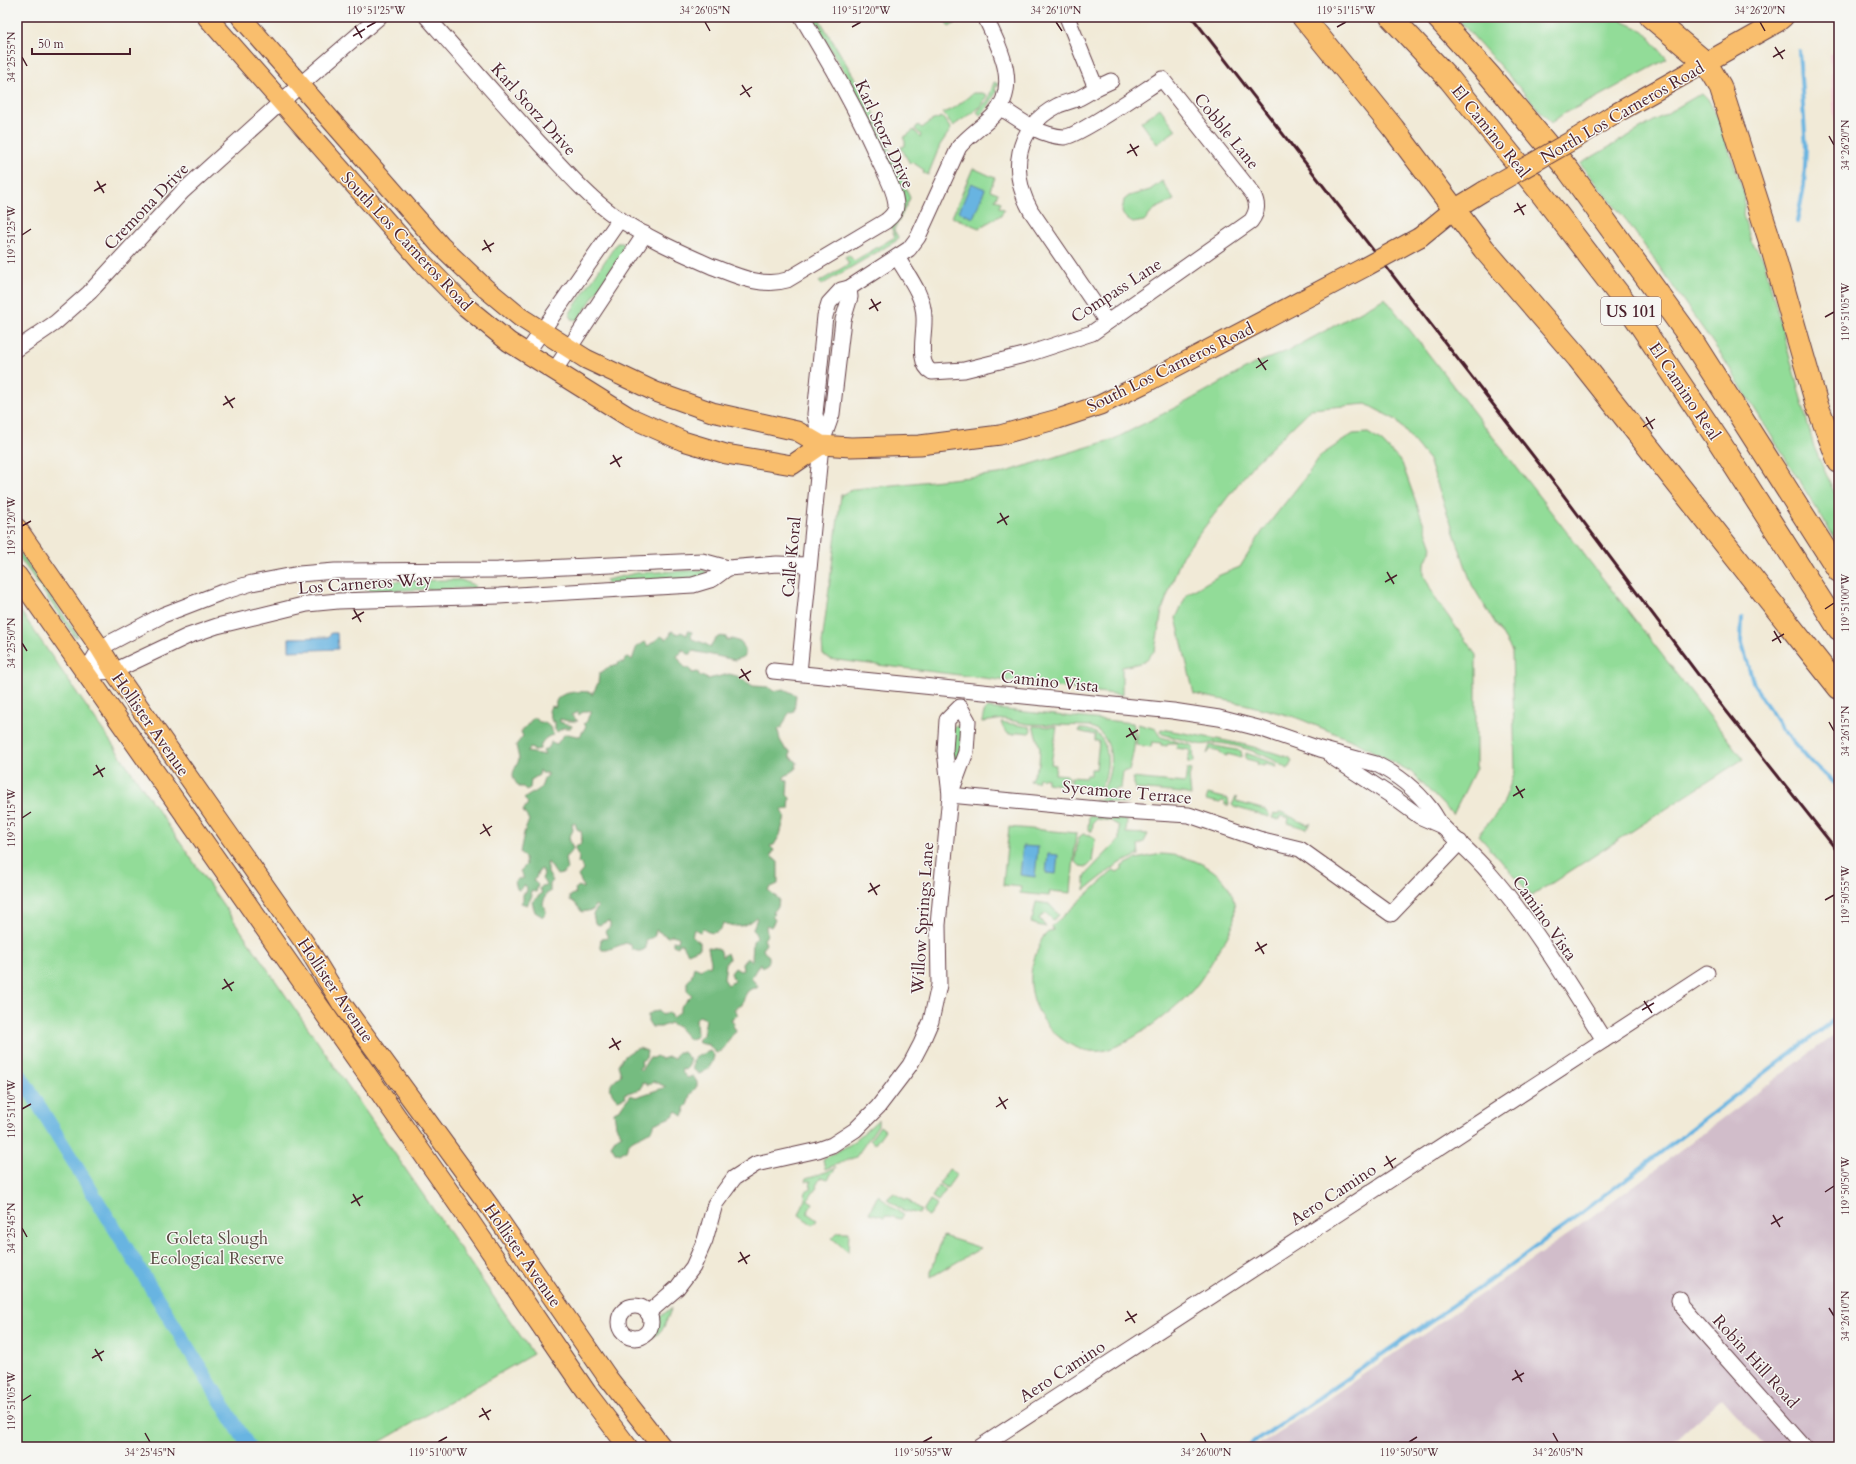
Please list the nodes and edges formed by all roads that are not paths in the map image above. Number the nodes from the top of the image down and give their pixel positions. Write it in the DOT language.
graph roads {
  1 [pos="207,17"];
  2 [pos="241,17"];
  3 [pos="379,17"];
  4 [pos="427,17"];
  5 [pos="802,17"];
  6 [pos="985,17"];
  7 [pos="1067,17"];
  8 [pos="1302,17"];
  9 [pos="1390,17"];
  10 [pos="1436,17"];
  11 [pos="1651,17"];
  12 [pos="1798,17"];
  13 [pos="1781,20"];
  14 [pos="1706,62"];
  15 [pos="1111,81"];
  16 [pos="300,85"];
  17 [pos="1096,88"];
  18 [pos="281,103"];
  19 [pos="1000,107"];
  20 [pos="1031,127"];
  21 [pos="1257,209"];
  22 [pos="1453,210"];
  23 [pos="620,219"];
  24 [pos="646,234"];
  25 [pos="897,257"];
  26 [pos="1365,266"];
  27 [pos="1107,322"];
  28 [pos="542,332"];
  29 [pos="17,349"];
  30 [pos="569,349"];
  31 [pos="526,354"];
  32 [pos="554,371"];
  33 [pos="821,445"];
  34 [pos="1839,462"];
  35 [pos="17,528"];
  36 [pos="809,565"];
  37 [pos="728,568"];
  38 [pos="498,570"];
  39 [pos="1839,571"];
  40 [pos="17,575"];
  41 [pos="499,596"];
  42 [pos="1839,629"];
  43 [pos="100,648"];
  44 [pos="114,671"];
  45 [pos="773,672"];
  46 [pos="85,673"];
  47 [pos="799,673"];
  48 [pos="1839,688"];
  49 [pos="962,691"];
  50 [pos="960,707"];
  51 [pos="950,795"];
  52 [pos="1460,842"];
  53 [pos="1707,973"];
  54 [pos="1604,1040"];
  55 [pos="1678,1299"];
  56 [pos="648,1313"];
  57 [pos="628,1447"];
  58 [pos="662,1447"];
  59 [pos="980,1447"];
  60 [pos="1806,1447"];
  1 -- 18 [label="main road, South Los Carneros Road"];
  2 -- 16 [label="main road, South Los Carneros Road"];
  3 -- 16 [label="street, Cremona Drive"];
  4 -- 23 [label="street, Karl Storz Drive"];
  5 -- 24 [label="street, Karl Storz Drive"];
  6 -- 19 [label="street, Calle Koral"];
  7 -- 17 [label="street"];
  8 -- 22 [label="highway"];
  9 -- 42 [label="highway, El Camino Real / US 101"];
  10 -- 39 [label="highway, El Camino Real / US 101"];
  11 -- 14 [label="highway"];
  12 -- 13 [label="main road, North Los Carneros Road"];
  13 -- 14 [label="main road, North Los Carneros Road"];
  14 -- 22 [label="main road, North Los Carneros Road, bridge"];
  14 -- 34 [label="highway"];
  15 -- 17 [label="street"];
  16 -- 18 [label="street, Cremona Drive"];
  16 -- 28 [label="main road, South Los Carneros Road"];
  17 -- 20 [label="street"];
  18 -- 29 [label="street, Cremona Drive"];
  18 -- 31 [label="main road, South Los Carneros Road"];
  19 -- 20 [label="street"];
  19 -- 25 [label="street, Calle Koral"];
  20 -- 21 [label="street, Cobble Lane"];
  20 -- 27 [label="street"];
  21 -- 27 [label="street, Compass Lane"];
  22 -- 26 [label="main road, North Los Carneros Road, bridge"];
  22 -- 48 [label="highway"];
  23 -- 24 [label="street, Karl Storz Drive"];
  23 -- 28 [label="street"];
  24 -- 30 [label="street"];
  25 -- 27 [label="street, Compass Lane"];
  25 -- 33 [label="street, Calle Koral"];
  26 -- 33 [label="main road, South Los Carneros Road"];
  28 -- 30 [label="main road, South Los Carneros Road"];
  28 -- 31 [label="street"];
  30 -- 32 [label="street"];
  30 -- 33 [label="main road, South Los Carneros Road"];
  31 -- 32 [label="main road, South Los Carneros Road"];
  32 -- 33 [label="main road, South Los Carneros Road"];
  33 -- 36 [label="street, Calle Koral"];
  35 -- 43 [label="main road, Hollister Avenue"];
  36 -- 37 [label="street, Los Carneros Way"];
  36 -- 47 [label="street, Calle Koral"];
  37 -- 38 [label="street, Los Carneros Way"];
  37 -- 41 [label="street, Los Carneros Way"];
  38 -- 41 [label="street"];
  38 -- 43 [label="street, Los Carneros Way"];
  40 -- 46 [label="main road, Hollister Avenue"];
  41 -- 44 [label="street, Los Carneros Way"];
  43 -- 44 [label="main road, Hollister Avenue"];
  43 -- 46 [label="street"];
  44 -- 46 [label="street, Los Carneros Way"];
  44 -- 58 [label="main road, Hollister Avenue"];
  45 -- 47 [label="street, Camino Vista"];
  46 -- 57 [label="main road, Hollister Avenue"];
  47 -- 49 [label="street, Camino Vista"];
  49 -- 50 [label="street"];
  49 -- 52 [label="street, Camino Vista"];
  50 -- 51 [label="street, Willow Springs Lane"];
  50 -- 51 [label="street, Willow Springs Lane"];
  51 -- 52 [label="street, Sycamore Terrace"];
  51 -- 56 [label="street, Willow Springs Lane"];
  52 -- 54 [label="street, Camino Vista"];
  53 -- 54 [label="street, Aero Camino"];
  54 -- 59 [label="street, Aero Camino"];
  55 -- 60 [label="street, Robin Hill Road"];
}
